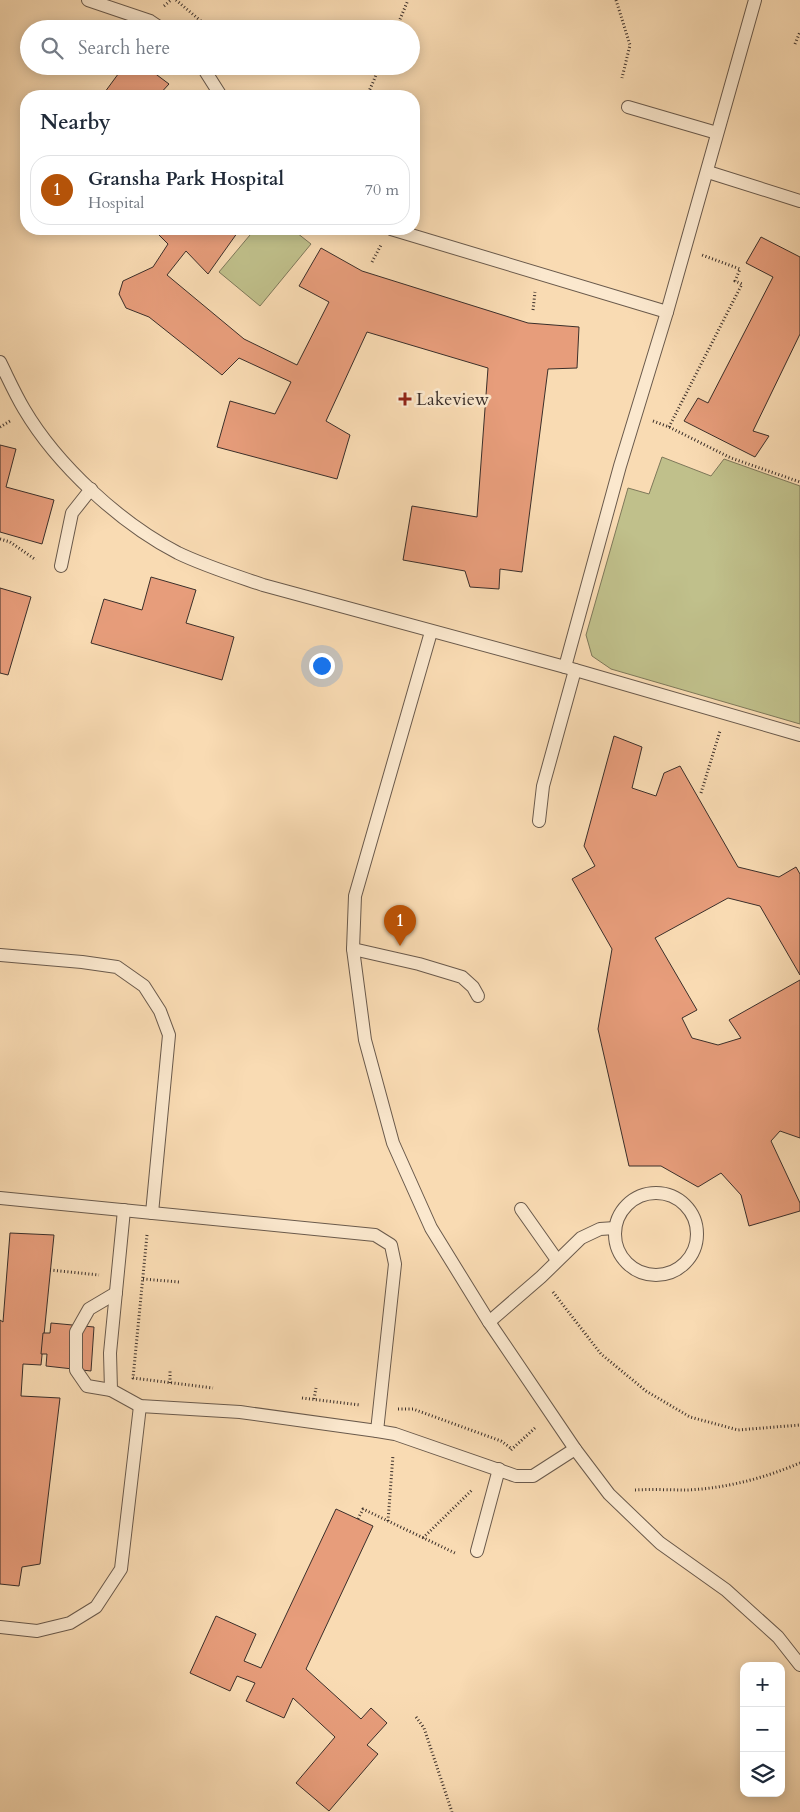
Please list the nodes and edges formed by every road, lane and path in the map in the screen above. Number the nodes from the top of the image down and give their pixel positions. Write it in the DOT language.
graph roads {
  1 [pos="88,0"];
  2 [pos="176,0"];
  3 [pos="400,0"];
  4 [pos="616,0"];
  5 [pos="755,0"];
  6 [pos="408,1"];
  7 [pos="147,20"];
  8 [pos="200,20"];
  9 [pos="400,20"];
  10 [pos="800,32"];
  11 [pos="794,44"];
  12 [pos="208,75"];
  13 [pos="376,75"];
  14 [pos="622,78"];
  15 [pos="217,90"];
  16 [pos="370,90"];
  17 [pos="628,107"];
  18 [pos="717,133"];
  19 [pos="708,172"];
  20 [pos="800,201"];
  21 [pos="411,235"];
  22 [pos="685,251"];
  23 [pos="668,312"];
  24 [pos="0,362"];
  25 [pos="636,416"];
  26 [pos="670,427"];
  27 [pos="800,482"];
  28 [pos="91,489"];
  29 [pos="0,539"];
  30 [pos="36,560"];
  31 [pos="60,566"];
  32 [pos="431,632"];
  33 [pos="570,668"];
  34 [pos="725,713"];
  35 [pos="800,735"];
  36 [pos="701,793"];
  37 [pos="539,821"];
  38 [pos="354,948"];
  39 [pos="0,955"];
  40 [pos="478,996"];
  41 [pos="0,1198"];
  42 [pos="521,1209"];
  43 [pos="124,1210"];
  44 [pos="152,1213"];
  45 [pos="615,1228"];
  46 [pos="147,1235"];
  47 [pos="557,1260"];
  48 [pos="541,1277"];
  49 [pos="143,1279"];
  50 [pos="179,1282"];
  51 [pos="116,1293"];
  52 [pos="488,1322"];
  53 [pos="170,1369"];
  54 [pos="170,1383"];
  55 [pos="215,1388"];
  56 [pos="316,1388"];
  57 [pos="111,1390"];
  58 [pos="296,1397"];
  59 [pos="314,1399"];
  60 [pos="140,1406"];
  61 [pos="380,1408"];
  62 [pos="800,1425"];
  63 [pos="376,1431"];
  64 [pos="395,1434"];
  65 [pos="512,1449"];
  66 [pos="574,1449"];
  67 [pos="800,1463"];
  68 [pos="499,1469"];
  69 [pos="609,1494"];
  70 [pos="358,1519"];
  71 [pos="388,1521"];
  72 [pos="477,1551"];
  73 [pos="461,1557"];
  74 [pos="0,1627"];
  75 [pos="800,1665"];
  76 [pos="416,1717"];
  77 [pos="452,1812"];
  1 -- 7 [label="lane"];
  2 -- 8 [label="path"];
  3 -- 6 [label="path"];
  4 -- 14 [label="path"];
  5 -- 18 [label="lane"];
  6 -- 9 [label="path"];
  10 -- 11 [label="path"];
  12 -- 15 [label="lane"];
  13 -- 16 [label="path"];
  17 -- 18 [label="lane"];
  18 -- 19 [label="lane"];
  19 -- 20 [label="lane"];
  19 -- 22 [label="lane"];
  21 -- 23 [label="lane"];
  22 -- 23 [label="lane"];
  22 -- 26 [label="path"];
  23 -- 25 [label="lane"];
  24 -- 28 [label="lane"];
  25 -- 26 [label="path"];
  25 -- 33 [label="lane"];
  26 -- 27 [label="path"];
  28 -- 31 [label="lane"];
  28 -- 32 [label="lane"];
  29 -- 30 [label="path"];
  32 -- 33 [label="lane"];
  32 -- 38 [label="lane"];
  33 -- 34 [label="lane"];
  33 -- 37 [label="lane"];
  34 -- 35 [label="lane"];
  34 -- 36 [label="path"];
  38 -- 40 [label="lane"];
  38 -- 52 [label="lane"];
  39 -- 44 [label="lane"];
  41 -- 43 [label="lane"];
  42 -- 47 [label="lane"];
  43 -- 44 [label="lane"];
  43 -- 51 [label="lane"];
  44 -- 61 [label="lane"];
  45 -- 45 [label="lane"];
  45 -- 47 [label="lane"];
  46 -- 49 [label="path"];
  47 -- 48 [label="lane"];
  48 -- 52 [label="lane"];
  48 -- 62 [label="path"];
  49 -- 50 [label="path"];
  49 -- 54 [label="path"];
  51 -- 57 [label="lane"];
  51 -- 57 [label="lane"];
  52 -- 66 [label="lane"];
  53 -- 54 [label="path"];
  54 -- 55 [label="path"];
  56 -- 59 [label="path"];
  57 -- 60 [label="lane"];
  58 -- 59 [label="path"];
  59 -- 61 [label="path"];
  60 -- 63 [label="lane"];
  60 -- 74 [label="lane"];
  61 -- 63 [label="lane"];
  61 -- 65 [label="path"];
  63 -- 64 [label="lane"];
  64 -- 68 [label="lane"];
  64 -- 71 [label="path"];
  66 -- 68 [label="lane"];
  66 -- 69 [label="lane"];
  67 -- 69 [label="path"];
  68 -- 72 [label="lane"];
  69 -- 75 [label="lane"];
  70 -- 71 [label="path"];
  71 -- 73 [label="path"];
  76 -- 77 [label="path"];
}
